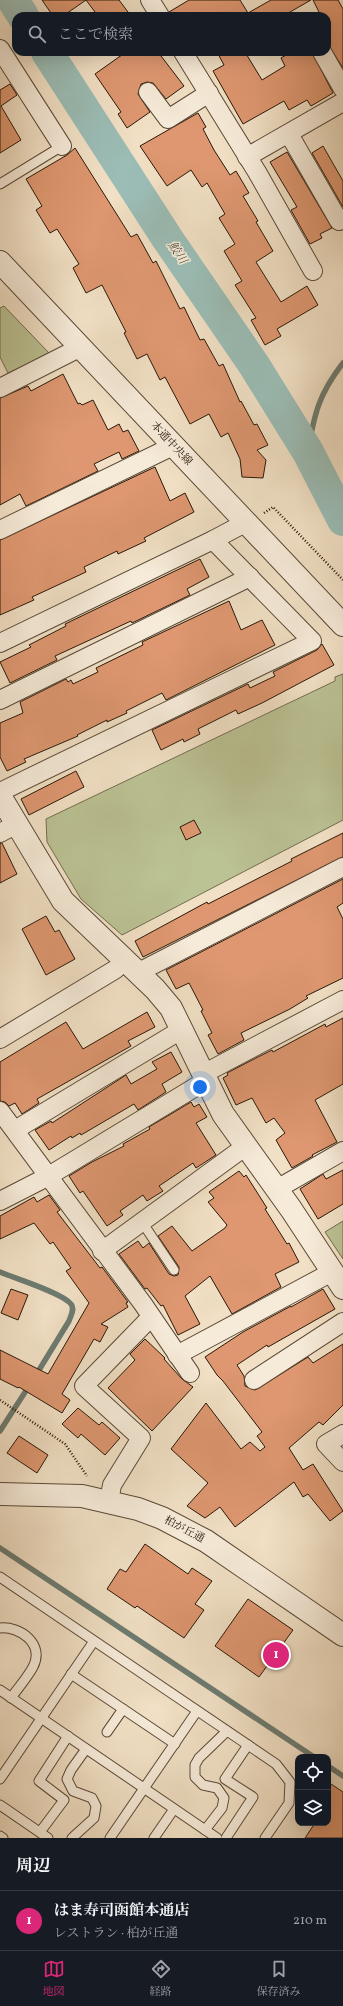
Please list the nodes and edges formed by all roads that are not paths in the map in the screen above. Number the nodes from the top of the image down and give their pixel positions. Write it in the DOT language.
graph roads {
  1 [pos="150,0"];
  2 [pos="158,12"];
  3 [pos="0,49"];
  4 [pos="186,56"];
  5 [pos="324,56"];
  6 [pos="343,89"];
  7 [pos="148,92"];
  8 [pos="209,93"];
  9 [pos="343,102"];
  10 [pos="289,134"];
  11 [pos="62,146"];
  12 [pos="247,156"];
  13 [pos="0,184"];
  14 [pos="339,222"];
  15 [pos="0,262"];
  16 [pos="313,271"];
  17 [pos="81,347"];
  18 [pos="0,388"];
  19 [pos="173,446"];
  20 [pos="251,528"];
  21 [pos="0,530"];
  22 [pos="213,540"];
  23 [pos="250,577"];
  24 [pos="343,626"];
  25 [pos="0,643"];
  26 [pos="0,700"];
  27 [pos="0,792"];
  28 [pos="0,796"];
  29 [pos="8,828"];
  30 [pos="343,867"];
  31 [pos="116,969"];
  32 [pos="137,973"];
  33 [pos="343,1000"];
  34 [pos="182,1030"];
  35 [pos="0,1039"];
  36 [pos="205,1077"];
  37 [pos="0,1111"];
  38 [pos="15,1130"];
  39 [pos="246,1146"];
  40 [pos="343,1151"];
  41 [pos="47,1177"];
  42 [pos="277,1188"];
  43 [pos="0,1201"];
  44 [pos="142,1222"];
  45 [pos="102,1251"];
  46 [pos="174,1270"];
  47 [pos="338,1280"];
  48 [pos="151,1317"];
  49 [pos="343,1322"];
  50 [pos="177,1355"];
  51 [pos="190,1373"];
  52 [pos="254,1380"];
  53 [pos="343,1434"];
  54 [pos="343,1462"];
  55 [pos="0,1494"];
  56 [pos="109,1501"];
  57 [pos="0,1577"];
  58 [pos="0,1628"];
  59 [pos="343,1635"];
  60 [pos="94,1641"];
  61 [pos="71,1674"];
  62 [pos="0,1690"];
  63 [pos="11,1698"];
  64 [pos="123,1709"];
  65 [pos="197,1711"];
  66 [pos="41,1718"];
  67 [pos="227,1731"];
  68 [pos="107,1732"];
  69 [pos="68,1736"];
  70 [pos="174,1744"];
  71 [pos="248,1745"];
  72 [pos="86,1749"];
  73 [pos="0,1779"];
  74 [pos="144,1788"];
  75 [pos="0,1805"];
  76 [pos="174,1809"];
  77 [pos="205,1830"];
  78 [pos="40,1832"];
  79 [pos="0,1836"];
  80 [pos="3,1838"];
  81 [pos="48,1838"];
  82 [pos="72,1838"];
  83 [pos="110,1838"];
  84 [pos="154,1838"];
  85 [pos="217,1838"];
  86 [pos="226,1838"];
  87 [pos="265,1838"];
  1 -- 2 [label="street"];
  3 -- 11 [label="street"];
  4 -- 8 [label="street"];
  5 -- 6 [label="street"];
  7 -- 8 [label="street"];
  8 -- 12 [label="street"];
  9 -- 10 [label="street"];
  10 -- 12 [label="street"];
  10 -- 14 [label="street"];
  11 -- 13 [label="lane"];
  12 -- 16 [label="street"];
  15 -- 17 [label="street, 本通中央線"];
  17 -- 18 [label="street"];
  17 -- 19 [label="street, 本通中央線"];
  19 -- 20 [label="street, 本通中央線"];
  19 -- 21 [label="street"];
  20 -- 22 [label="street"];
  20 -- 24 [label="street, 本通中央線"];
  22 -- 23 [label="street"];
  22 -- 25 [label="street"];
  23 -- 26 [label="street"];
  23 -- 27 [label="street"];
  28 -- 29 [label="street"];
  29 -- 32 [label="street"];
  30 -- 32 [label="street"];
  31 -- 35 [label="street"];
  32 -- 34 [label="street"];
  33 -- 36 [label="street"];
  34 -- 36 [label="street"];
  34 -- 38 [label="street"];
  36 -- 39 [label="street"];
  36 -- 41 [label="street"];
  37 -- 38 [label="street"];
  38 -- 41 [label="street"];
  39 -- 42 [label="street"];
  39 -- 44 [label="street"];
  40 -- 42 [label="street"];
  41 -- 43 [label="street"];
  41 -- 45 [label="street"];
  42 -- 47 [label="street"];
  44 -- 45 [label="street"];
  44 -- 46 [label="lane"];
  45 -- 48 [label="street"];
  47 -- 50 [label="street"];
  48 -- 50 [label="street"];
  48 -- 56 [label="street"];
  49 -- 52 [label="street"];
  50 -- 51 [label="street"];
  53 -- 54 [label="street"];
  55 -- 56 [label="street, 柏が丘通"];
  56 -- 59 [label="street, 柏が丘通"];
  57 -- 60 [label="lane"];
  58 -- 63 [label="lane"];
  60 -- 61 [label="lane"];
  60 -- 65 [label="lane"];
  61 -- 64 [label="lane"];
  61 -- 66 [label="lane"];
  62 -- 63 [label="lane"];
  63 -- 66 [label="lane"];
  64 -- 68 [label="lane"];
  64 -- 70 [label="lane"];
  65 -- 67 [label="lane"];
  65 -- 70 [label="lane"];
  66 -- 69 [label="lane"];
  66 -- 73 [label="lane"];
  67 -- 71 [label="lane"];
  67 -- 77 [label="lane"];
  69 -- 72 [label="lane"];
  69 -- 78 [label="lane"];
  70 -- 74 [label="lane"];
  71 -- 86 [label="lane"];
  71 -- 87 [label="lane"];
  72 -- 74 [label="lane"];
  72 -- 82 [label="lane"];
  74 -- 76 [label="lane"];
  74 -- 83 [label="lane"];
  75 -- 78 [label="lane"];
  76 -- 77 [label="lane"];
  76 -- 84 [label="lane"];
  77 -- 85 [label="lane"];
  78 -- 81 [label="lane"];
  79 -- 80 [label="lane"];
}
